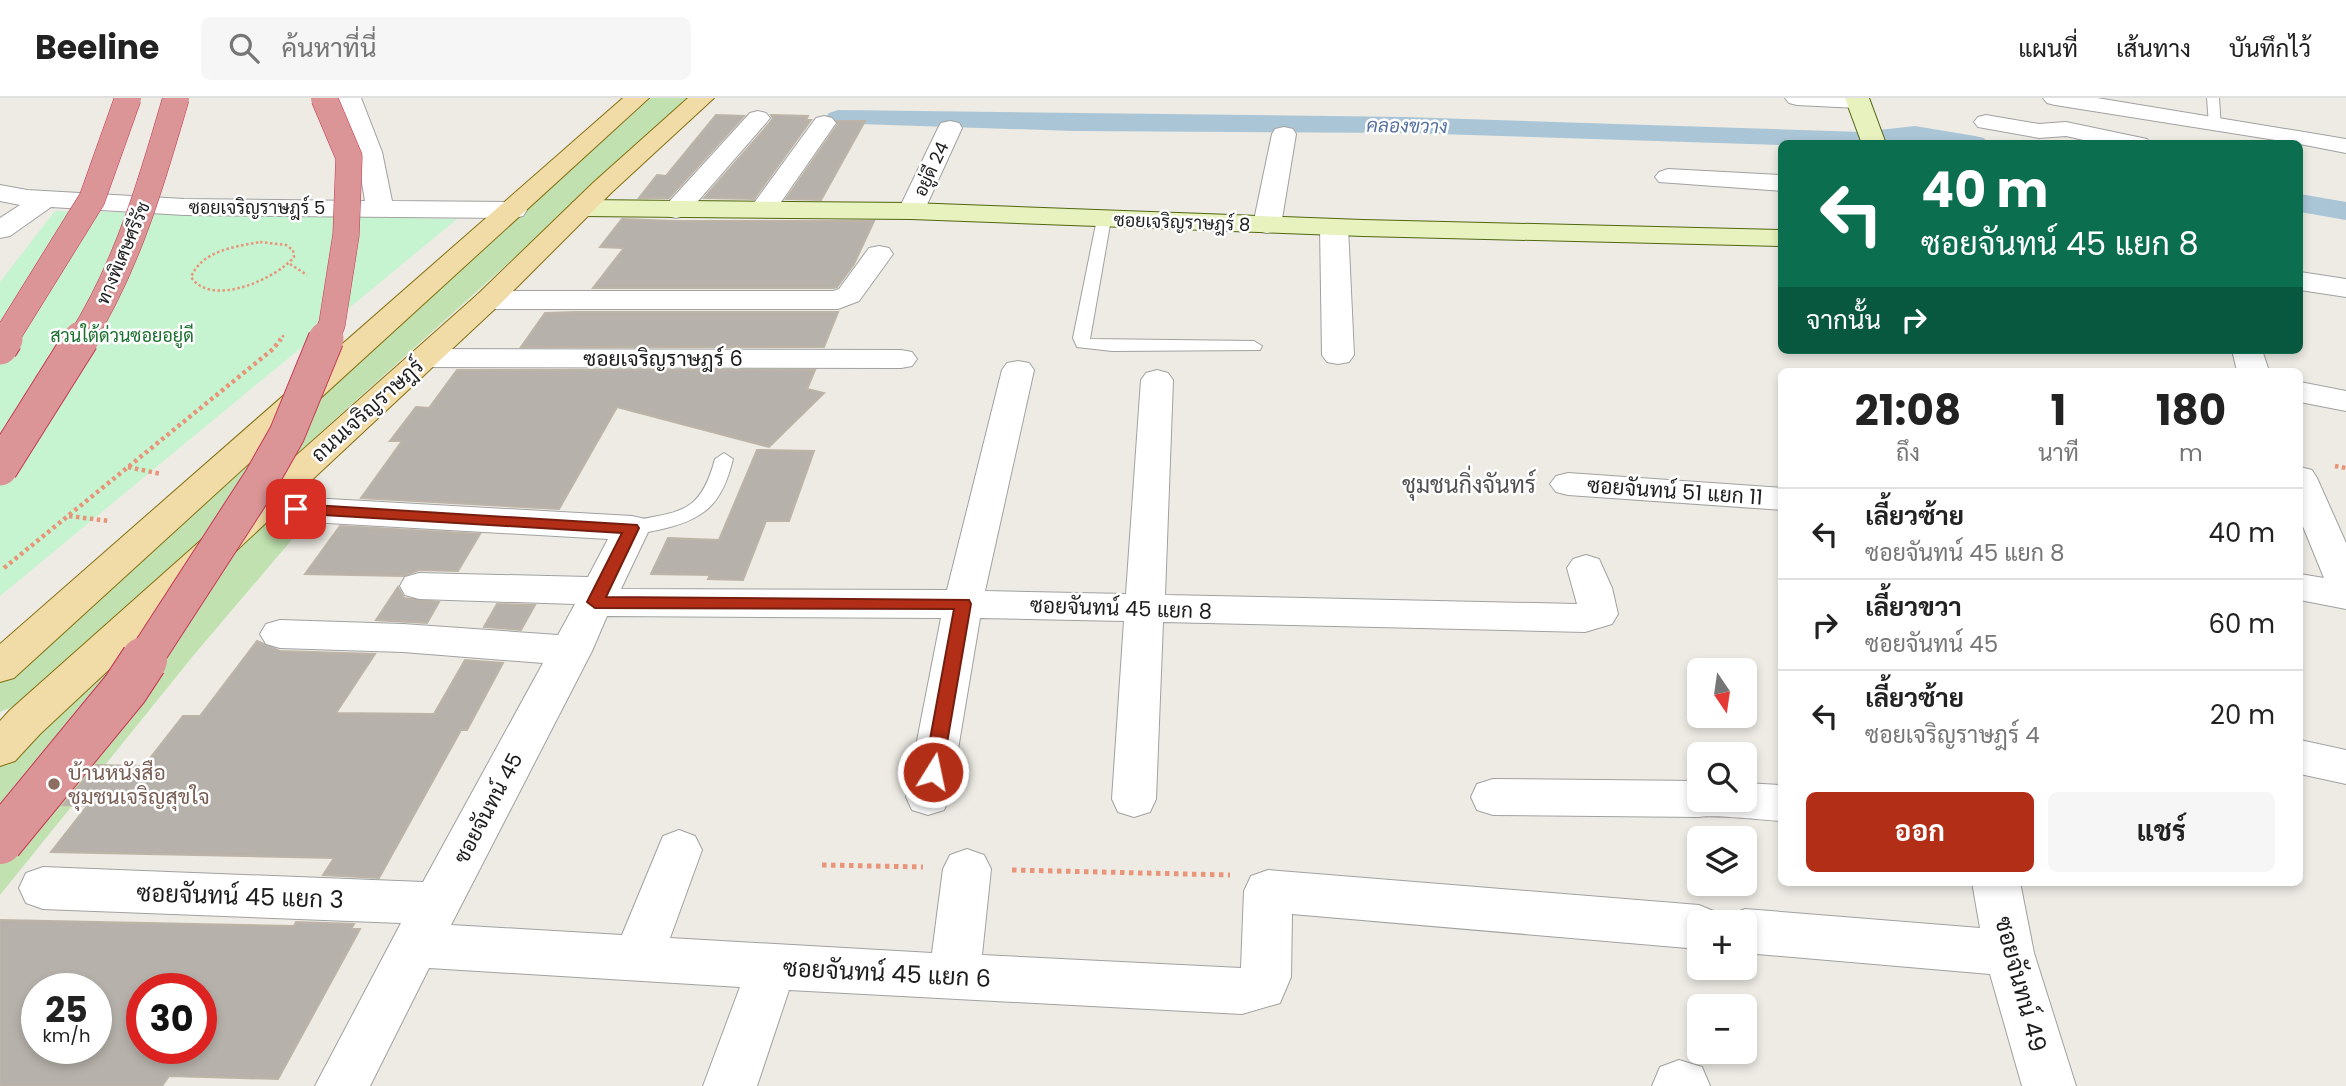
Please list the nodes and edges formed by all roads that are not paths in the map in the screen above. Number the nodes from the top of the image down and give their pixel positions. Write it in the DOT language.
graph roads {
  1 [pos="128,98"];
  2 [pos="176,98"];
  3 [pos="324,98"];
  4 [pos="349,98"];
  5 [pos="637,98"];
  6 [pos="702,98"];
  7 [pos="1797,98"];
  8 [pos="2055,98"];
  9 [pos="2213,98"];
  10 [pos="1858,99"];
  11 [pos="758,118"];
  12 [pos="1986,121"];
  13 [pos="824,123"];
  14 [pos="950,128"];
  15 [pos="1284,134"];
  16 [pos="1870,134"];
  17 [pos="2216,134"];
  18 [pos="2119,140"];
  19 [pos="2281,140"];
  20 [pos="2303,142"];
  21 [pos="2346,146"];
  22 [pos="1668,177"];
  23 [pos="1778,183"];
  24 [pos="0,193"];
  25 [pos="46,199"];
  26 [pos="379,208"];
  27 [pos="582,208"];
  28 [pos="763,209"];
  29 [pos="514,210"];
  30 [pos="676,210"];
  31 [pos="911,211"];
  32 [pos="1104,219"];
  33 [pos="1267,225"];
  34 [pos="1334,227"];
  35 [pos="0,230"];
  36 [pos="1778,238"];
  37 [pos="879,254"];
  38 [pos="2303,281"];
  39 [pos="2346,288"];
  40 [pos="488,300"];
  41 [pos="1254,346"];
  42 [pos="0,347"];
  43 [pos="1338,355"];
  44 [pos="425,358"];
  45 [pos="901,359"];
  46 [pos="1018,370"];
  47 [pos="1157,380"];
  48 [pos="2303,393"];
  49 [pos="2346,401"];
  50 [pos="724,459"];
  51 [pos="0,468"];
  52 [pos="2303,483"];
  53 [pos="1568,484"];
  54 [pos="1778,499"];
  55 [pos="258,507"];
  56 [pos="632,528"];
  57 [pos="2336,543"];
  58 [pos="1586,568"];
  59 [pos="419,586"];
  60 [pos="2346,586"];
  61 [pos="2303,588"];
  62 [pos="2346,596"];
  63 [pos="598,597"];
  64 [pos="963,604"];
  65 [pos="1144,609"];
  66 [pos="280,634"];
  67 [pos="572,651"];
  68 [pos="0,667"];
  69 [pos="0,749"];
  70 [pos="2303,758"];
  71 [pos="2346,767"];
  72 [pos="928,797"];
  73 [pos="1493,797"];
  74 [pos="1134,799"];
  75 [pos="1687,799"];
  76 [pos="1757,802"];
  77 [pos="1778,803"];
  78 [pos="0,841"];
  79 [pos="678,850"];
  80 [pos="967,869"];
  81 [pos="1997,886"];
  82 [pos="43,888"];
  83 [pos="425,924"];
  84 [pos="1687,926"];
  85 [pos="1757,932"];
  86 [pos="2008,953"];
  87 [pos="638,958"];
  88 [pos="772,967"];
  89 [pos="954,977"];
  90 [pos="342,1086"];
  91 [pos="730,1086"];
  92 [pos="2049,1086"];
  1 -- 42 [label="highway, bridge"];
  2 -- 51 [label="highway, ทางพิเศษศรีรัช, bridge"];
  3 -- 78 [label="highway, bridge"];
  4 -- 26 [label="street"];
  5 -- 29 [label="main road"];
  6 -- 27 [label="main road, ถนนเจริญราษฎร์"];
  7 -- 10 [label="street"];
  8 -- 17 [label="street"];
  9 -- 17 [label="lane"];
  10 -- 16 [label="street"];
  11 -- 30 [label="street"];
  12 -- 18 [label="street"];
  13 -- 28 [label="street"];
  14 -- 31 [label="street, อยู่ดี 24"];
  15 -- 33 [label="street"];
  17 -- 19 [label="street"];
  20 -- 21 [label="street"];
  22 -- 23 [label="street"];
  24 -- 25 [label="street, ซอยเจริญราษฎร์ 5"];
  25 -- 26 [label="street, ซอยเจริญราษฎร์ 5"];
  25 -- 35 [label="street"];
  26 -- 29 [label="street, ซอยเจริญราษฎร์ 5"];
  27 -- 30 [label="street, ซอยเจริญราษฎร์ 8"];
  27 -- 40 [label="main road, ถนนเจริญราษฎร์"];
  28 -- 30 [label="street, ซอยเจริญราษฎร์ 8"];
  28 -- 31 [label="street, ซอยเจริญราษฎร์ 8"];
  29 -- 68 [label="main road"];
  31 -- 32 [label="street, ซอยเจริญราษฎร์ 8"];
  32 -- 33 [label="street, ซอยเจริญราษฎร์ 8"];
  32 -- 41 [label="lane"];
  33 -- 34 [label="street, ซอยเจริญราษฎร์ 8"];
  34 -- 36 [label="street, ซอยเจริญราษฎร์ 8"];
  34 -- 43 [label="street"];
  37 -- 40 [label="street"];
  38 -- 39 [label="street"];
  40 -- 44 [label="main road, ถนนเจริญราษฎร์"];
  44 -- 45 [label="street, ซอยเจริญราษฎร์ 6"];
  44 -- 55 [label="main road, ถนนเจริญราษฎร์"];
  46 -- 64 [label="street"];
  47 -- 65 [label="street"];
  48 -- 49 [label="street"];
  50 -- 56 [label="lane"];
  52 -- 57 [label="street"];
  53 -- 54 [label="street, ซอยจันทน์ 51 แยก 11"];
  55 -- 56 [label="street"];
  55 -- 69 [label="main road, ถนนเจริญราษฎร์"];
  56 -- 63 [label="street, ซอยจันทน์ 45"];
  57 -- 60 [label="street"];
  58 -- 65 [label="street, ซอยจันทน์ 45 แยก 8"];
  59 -- 63 [label="street, ซอยจันทน์ 45 แยก 8"];
  61 -- 62 [label="street"];
  63 -- 64 [label="street, ซอยจันทน์ 45 แยก 8"];
  63 -- 67 [label="street, ซอยจันทน์ 45"];
  64 -- 65 [label="street, ซอยจันทน์ 45 แยก 8"];
  64 -- 72 [label="street"];
  65 -- 74 [label="street"];
  66 -- 67 [label="street"];
  67 -- 83 [label="street, ซอยจันทน์ 45"];
  70 -- 71 [label="street"];
  73 -- 75 [label="street"];
  76 -- 77 [label="street"];
  79 -- 87 [label="street"];
  80 -- 89 [label="street"];
  81 -- 86 [label="street, ซอยจันทน์ 49"];
  82 -- 83 [label="street, ซอยจันทน์ 45 แยก 3"];
  83 -- 87 [label="street, ซอยจันทน์ 45 แยก 6"];
  83 -- 90 [label="street, ซอยจันทน์ 45"];
  84 -- 89 [label="street, ซอยจันทน์ 45 แยก 6"];
  85 -- 86 [label="street"];
  86 -- 92 [label="street, ซอยจันทน์ 49"];
  87 -- 88 [label="street, ซอยจันทน์ 45 แยก 6"];
  88 -- 89 [label="street, ซอยจันทน์ 45 แยก 6"];
  88 -- 91 [label="street"];
}
